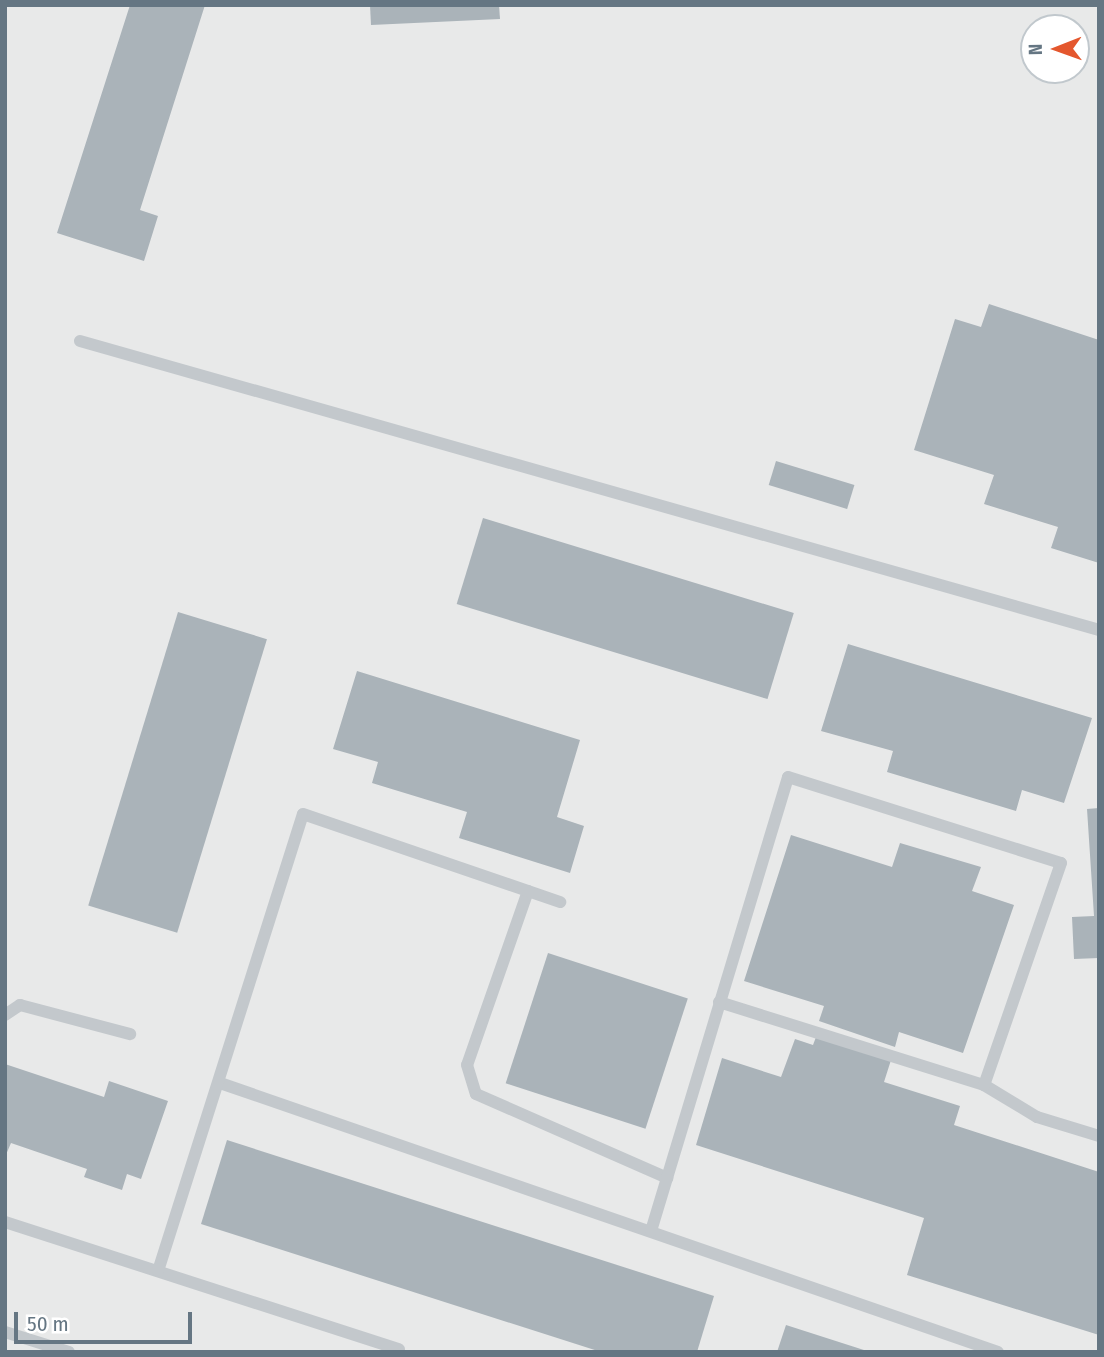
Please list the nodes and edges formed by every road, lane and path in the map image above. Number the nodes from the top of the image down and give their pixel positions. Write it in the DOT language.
graph roads {
  1 [pos="80,341"];
  2 [pos="1099,630"];
  3 [pos="527,891"];
  4 [pos="560,902"];
  5 [pos="719,1002"];
  6 [pos="5,1016"];
  7 [pos="130,1034"];
  8 [pos="220,1083"];
  9 [pos="984,1084"];
  10 [pos="1099,1136"];
  11 [pos="667,1178"];
  12 [pos="5,1222"];
  13 [pos="651,1231"];
  14 [pos="158,1271"];
  15 [pos="5,1332"];
  16 [pos="398,1349"];
  17 [pos="69,1352"];
  18 [pos="998,1352"];
  1 -- 2 [label="lane"];
  3 -- 4 [label="lane"];
  3 -- 8 [label="lane"];
  3 -- 11 [label="lane"];
  5 -- 9 [label="lane"];
  5 -- 9 [label="lane"];
  5 -- 11 [label="lane"];
  6 -- 7 [label="lane"];
  8 -- 13 [label="lane"];
  8 -- 14 [label="lane"];
  9 -- 10 [label="lane"];
  11 -- 13 [label="lane"];
  12 -- 14 [label="lane"];
  13 -- 18 [label="lane"];
  14 -- 16 [label="lane"];
  15 -- 17 [label="lane"];
}
